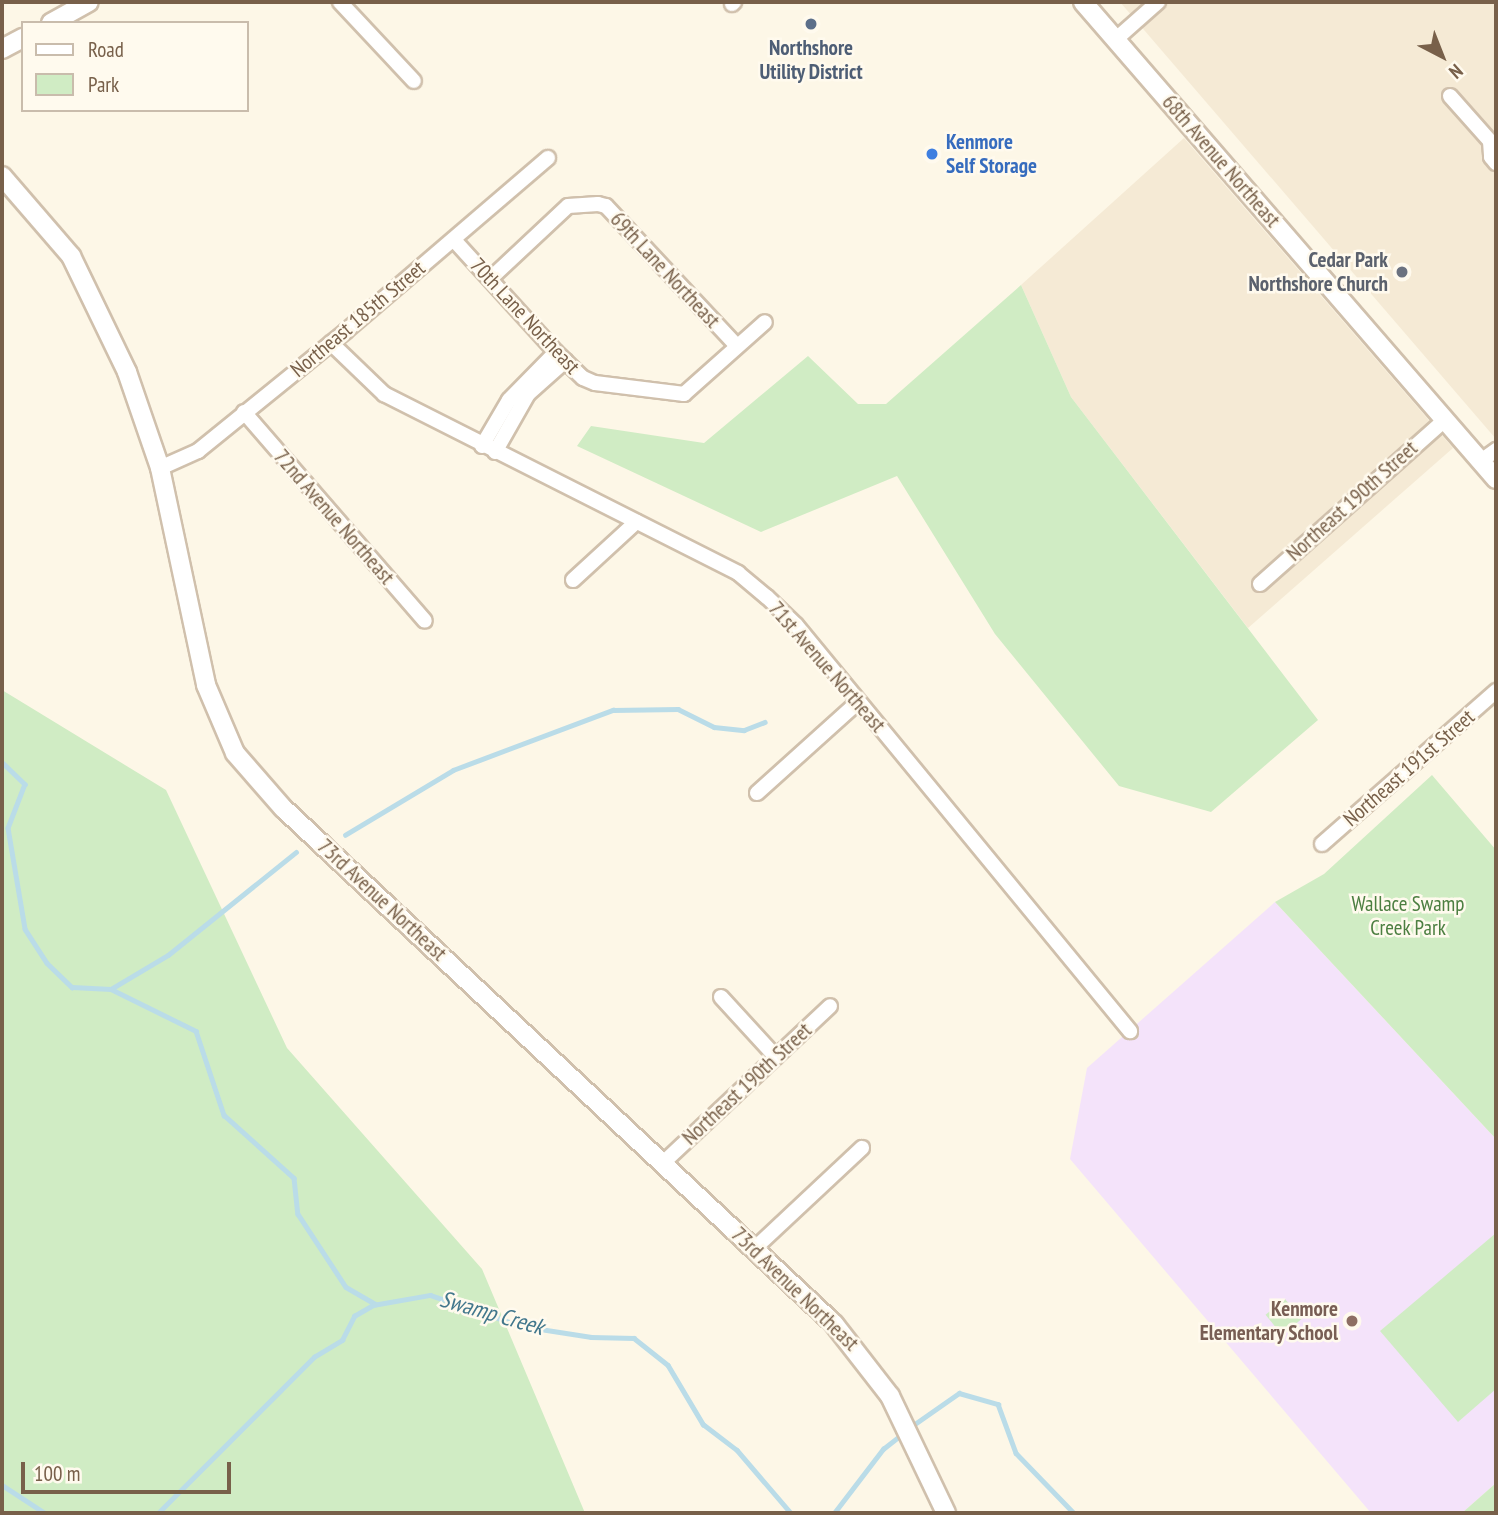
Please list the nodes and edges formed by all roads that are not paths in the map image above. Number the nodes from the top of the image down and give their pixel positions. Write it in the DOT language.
graph roads {
  1 [pos="89,2"];
  2 [pos="340,2"];
  3 [pos="1083,2"];
  4 [pos="1157,2"];
  5 [pos="55,21"];
  6 [pos="21,39"];
  7 [pos="1116,39"];
  8 [pos="2,50"];
  9 [pos="414,81"];
  10 [pos="1450,96"];
  11 [pos="548,158"];
  12 [pos="1496,163"];
  13 [pos="2,176"];
  14 [pos="454,240"];
  15 [pos="490,279"];
  16 [pos="765,323"];
  17 [pos="331,343"];
  18 [pos="737,346"];
  19 [pos="561,356"];
  20 [pos="244,412"];
  21 [pos="1445,420"];
  22 [pos="488,449"];
  23 [pos="1496,450"];
  24 [pos="1481,461"];
  25 [pos="160,468"];
  26 [pos="1496,479"];
  27 [pos="636,522"];
  28 [pos="573,580"];
  29 [pos="1260,584"];
  30 [pos="425,621"];
  31 [pos="1496,691"];
  32 [pos="858,702"];
  33 [pos="757,793"];
  34 [pos="1322,844"];
  35 [pos="721,997"];
  36 [pos="831,1006"];
  37 [pos="1130,1031"];
  38 [pos="776,1057"];
  39 [pos="862,1148"];
  40 [pos="663,1163"];
  41 [pos="754,1249"];
  42 [pos="946,1513"];
  1 -- 5 [label="street"];
  2 -- 9 [label="street"];
  3 -- 7 [label="street, 68th Avenue Northeast"];
  4 -- 7 [label="street"];
  6 -- 8 [label="street"];
  7 -- 21 [label="street, 68th Avenue Northeast"];
  10 -- 12 [label="street"];
  11 -- 14 [label="street, Northeast 185th Street"];
  13 -- 25 [label="street, 73rd Avenue Northeast"];
  14 -- 15 [label="street, 70th Lane Northeast"];
  14 -- 17 [label="street, Northeast 185th Street"];
  15 -- 18 [label="street, 69th Lane Northeast"];
  15 -- 19 [label="street, 70th Lane Northeast"];
  16 -- 18 [label="street"];
  17 -- 20 [label="street, Northeast 185th Street"];
  17 -- 22 [label="street, 71st Avenue Northeast"];
  18 -- 19 [label="street, 70th Lane Northeast"];
  19 -- 22 [label="street"];
  20 -- 25 [label="street, Northeast 185th Street"];
  20 -- 30 [label="street, 72nd Avenue Northeast"];
  21 -- 24 [label="street, 68th Avenue Northeast"];
  21 -- 29 [label="street, Northeast 190th Street"];
  22 -- 27 [label="street, 71st Avenue Northeast"];
  23 -- 24 [label="street"];
  24 -- 26 [label="street, 68th Avenue Northeast"];
  25 -- 40 [label="street, 73rd Avenue Northeast"];
  27 -- 28 [label="street"];
  27 -- 32 [label="street, 71st Avenue Northeast"];
  31 -- 34 [label="street, Northeast 191st Street"];
  32 -- 33 [label="street"];
  32 -- 37 [label="street, 71st Avenue Northeast"];
  35 -- 38 [label="street"];
  36 -- 38 [label="street, Northeast 190th Street"];
  38 -- 40 [label="street, Northeast 190th Street"];
  39 -- 41 [label="street"];
  40 -- 41 [label="street, 73rd Avenue Northeast"];
  41 -- 42 [label="street, 73rd Avenue Northeast"];
}
